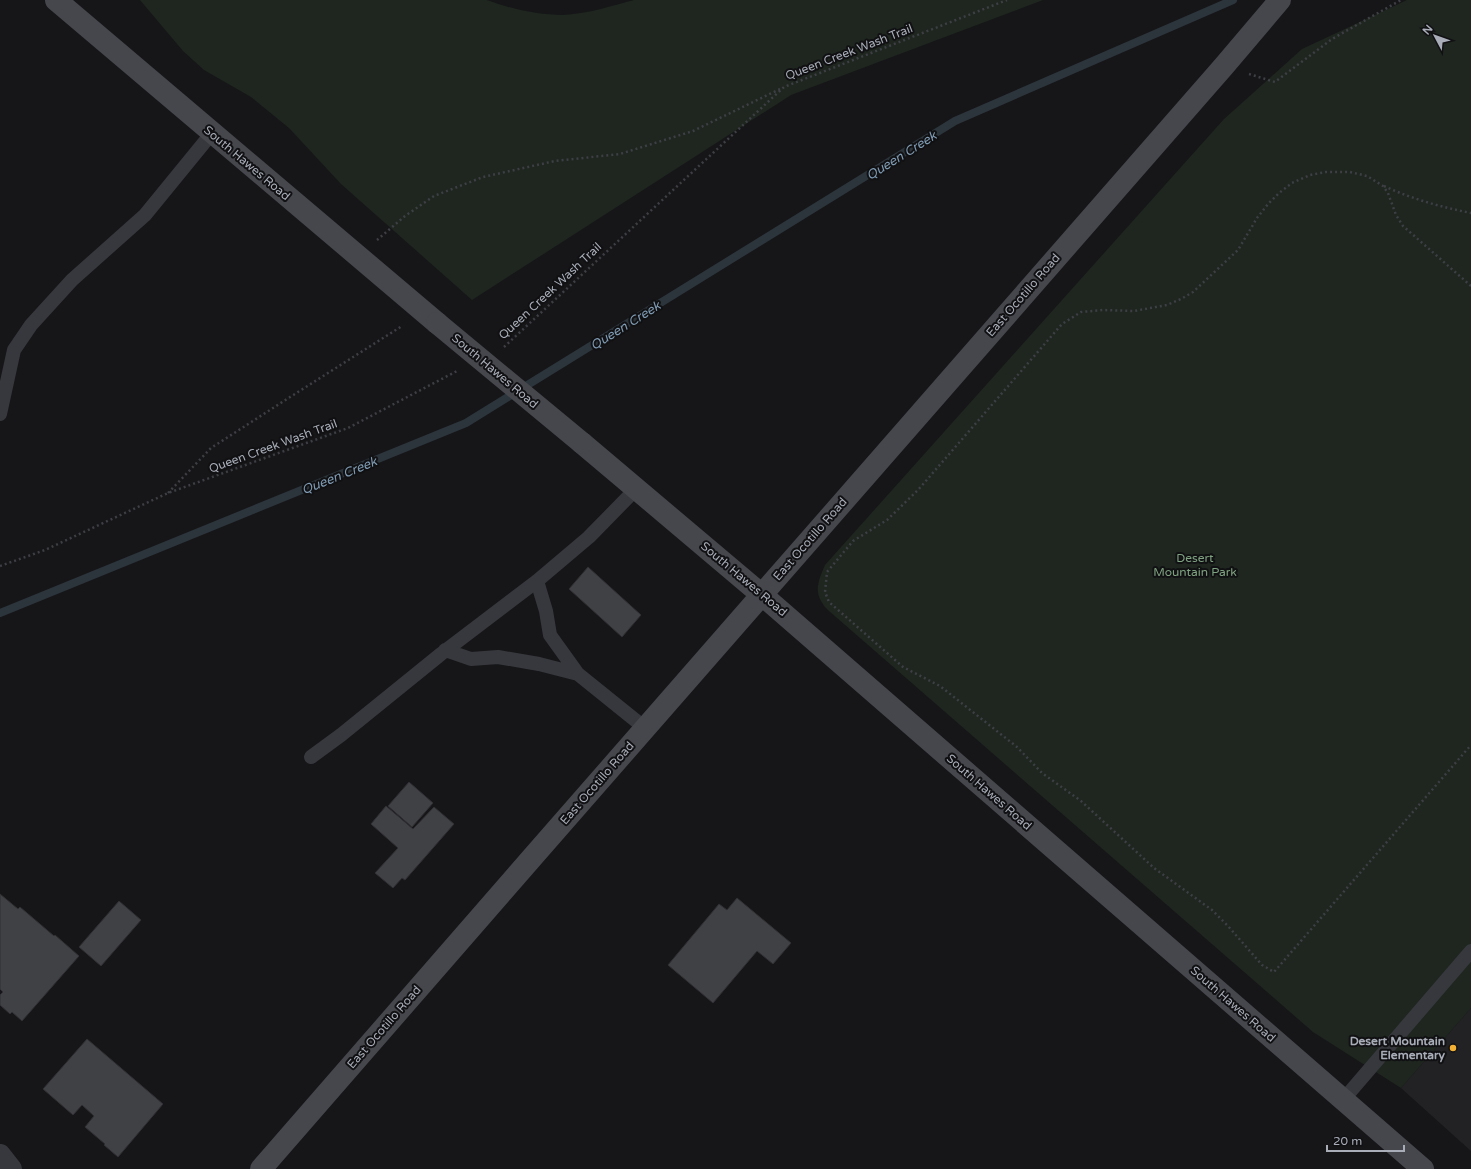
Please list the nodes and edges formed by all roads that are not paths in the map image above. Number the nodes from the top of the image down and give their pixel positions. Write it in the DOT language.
graph roads {
  1 [pos="56,0"];
  2 [pos="1280,0"];
  3 [pos="212,133"];
  4 [pos="0,414"];
  5 [pos="636,489"];
  6 [pos="537,581"];
  7 [pos="762,595"];
  8 [pos="445,650"];
  9 [pos="578,674"];
  10 [pos="645,728"];
  11 [pos="311,757"];
  12 [pos="1471,950"];
  13 [pos="1343,1100"];
  14 [pos="0,1155"];
  15 [pos="11,1169"];
  16 [pos="262,1169"];
  17 [pos="1423,1169"];
  1 -- 3 [label="main road, South Hawes Road"];
  2 -- 7 [label="main road, East Ocotillo Road"];
  3 -- 4 [label="lane"];
  3 -- 5 [label="main road, South Hawes Road, bridge"];
  5 -- 6 [label="lane"];
  5 -- 7 [label="main road, South Hawes Road"];
  6 -- 8 [label="lane"];
  6 -- 9 [label="lane"];
  7 -- 10 [label="main road, East Ocotillo Road"];
  7 -- 13 [label="main road, South Hawes Road"];
  8 -- 9 [label="lane"];
  8 -- 11 [label="lane"];
  9 -- 10 [label="lane"];
  10 -- 16 [label="main road, East Ocotillo Road"];
  12 -- 13 [label="lane"];
  13 -- 17 [label="main road, South Hawes Road"];
  14 -- 15 [label="street"];
}
